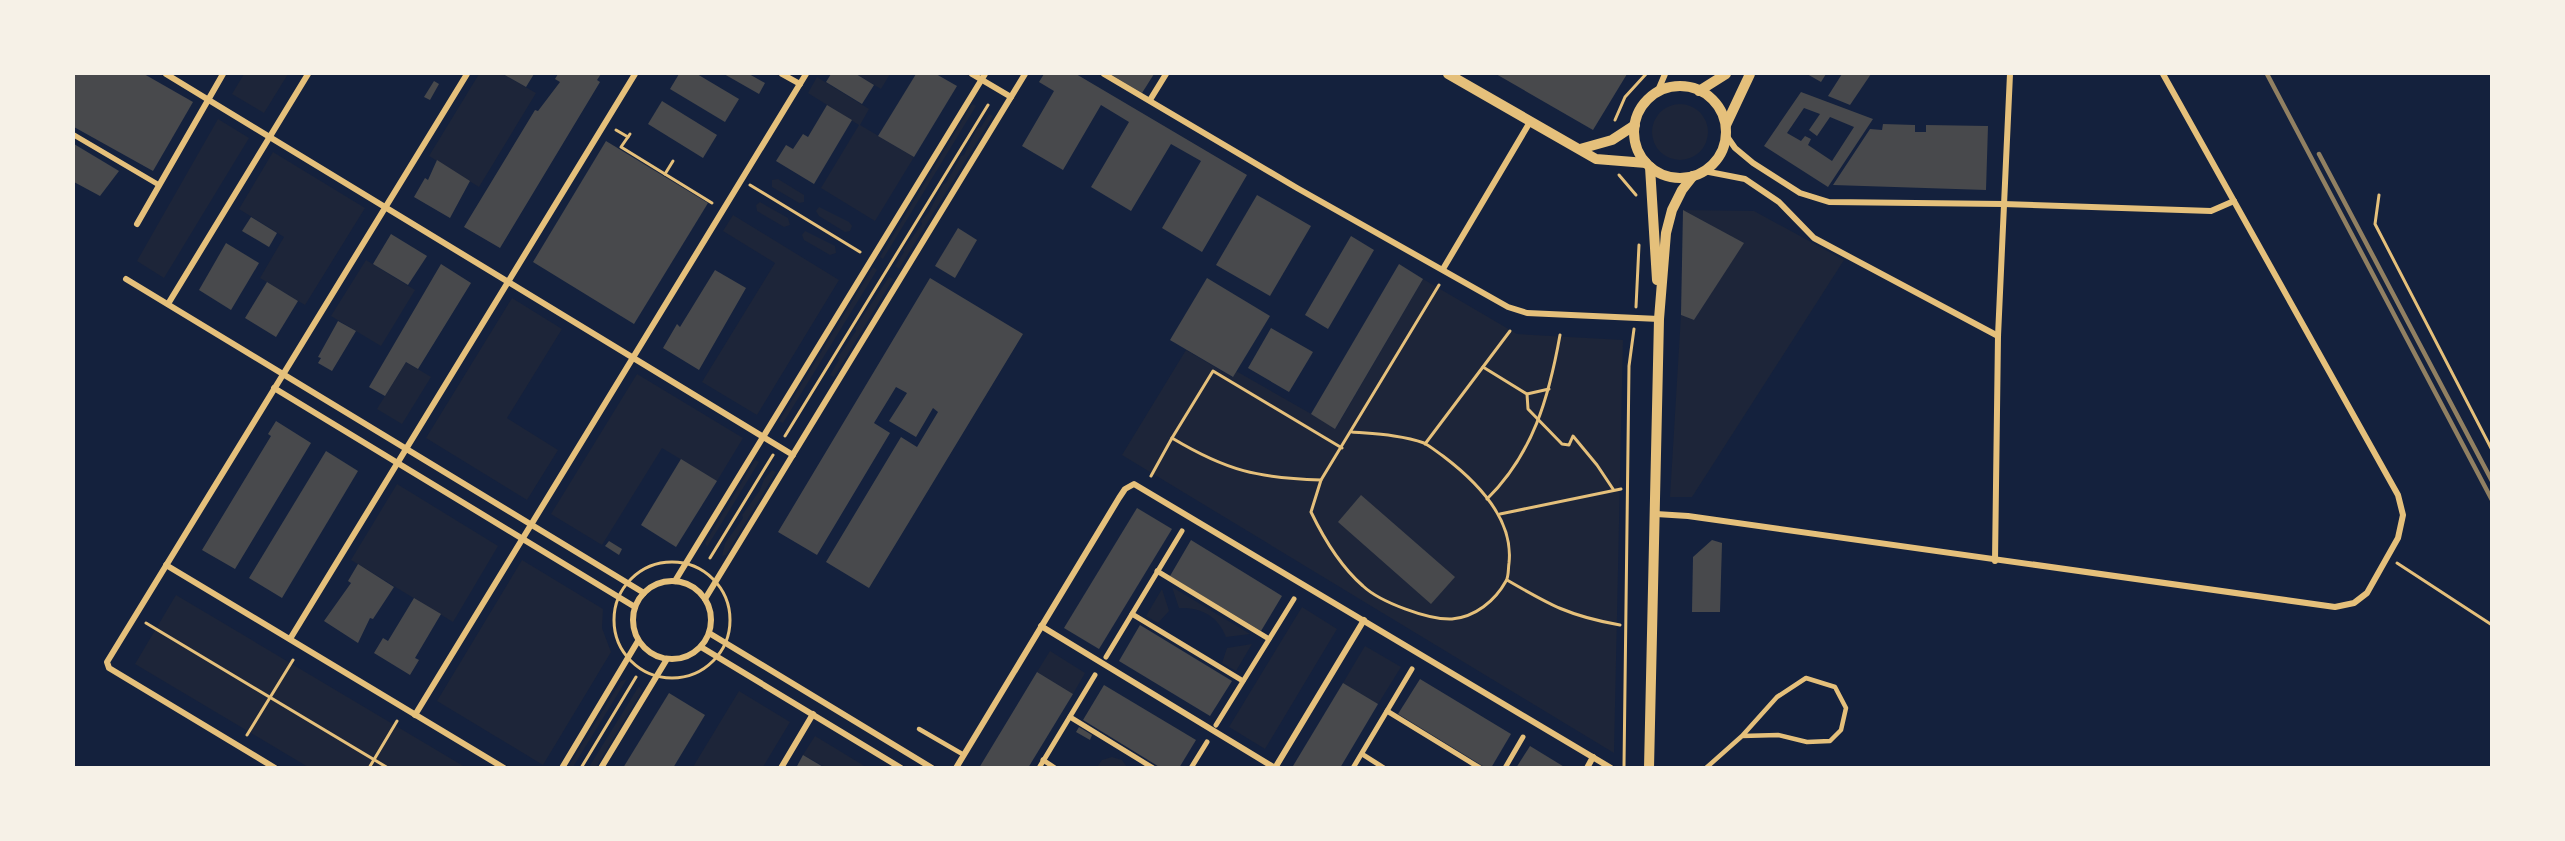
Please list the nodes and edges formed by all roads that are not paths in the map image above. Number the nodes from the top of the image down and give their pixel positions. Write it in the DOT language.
graph roads {
  1 [pos="166,74"];
  2 [pos="224,74"];
  3 [pos="308,74"];
  4 [pos="466,74"];
  5 [pos="635,74"];
  6 [pos="782,74"];
  7 [pos="806,74"];
  8 [pos="972,74"];
  9 [pos="1025,74"];
  10 [pos="1104,74"];
  11 [pos="1166,74"];
  12 [pos="1448,74"];
  13 [pos="1665,74"];
  14 [pos="1726,74"];
  15 [pos="1750,74"];
  16 [pos="2010,74"];
  17 [pos="2163,74"];
  18 [pos="983,76"];
  19 [pos="800,84"];
  20 [pos="1699,91"];
  21 [pos="1657,93"];
  22 [pos="1011,97"];
  23 [pos="208,99"];
  24 [pos="1150,100"];
  25 [pos="1530,122"];
  26 [pos="1635,125"];
  27 [pos="1726,130"];
  28 [pos="74,135"];
  29 [pos="270,137"];
  30 [pos="1580,149"];
  31 [pos="1648,165"];
  32 [pos="1704,171"];
  33 [pos="1693,176"];
  34 [pos="159,185"];
  35 [pos="2234,201"];
  36 [pos="2003,204"];
  37 [pos="385,207"];
  38 [pos="137,224"];
  39 [pos="1443,269"];
  40 [pos="126,279"];
  41 [pos="508,281"];
  42 [pos="168,304"];
  43 [pos="1659,319"];
  44 [pos="1998,336"];
  45 [pos="632,357"];
  46 [pos="283,373"];
  47 [pos="274,388"];
  48 [pos="762,437"];
  49 [pos="406,447"];
  50 [pos="793,456"];
  51 [pos="397,462"];
  52 [pos="1656,514"];
  53 [pos="531,524"];
  54 [pos="1182,531"];
  55 [pos="522,539"];
  56 [pos="1995,561"];
  57 [pos="166,565"];
  58 [pos="1157,571"];
  59 [pos="675,581"];
  60 [pos="644,593"];
  61 [pos="1294,598"];
  62 [pos="705,599"];
  63 [pos="635,607"];
  64 [pos="1132,614"];
  65 [pos="1364,620"];
  66 [pos="1041,626"];
  67 [pos="709,633"];
  68 [pos="290,639"];
  69 [pos="1269,639"];
  70 [pos="638,641"];
  71 [pos="701,646"];
  72 [pos="1106,657"];
  73 [pos="666,659"];
  74 [pos="1412,669"];
  75 [pos="1095,675"];
  76 [pos="1244,681"];
  77 [pos="1387,711"];
  78 [pos="415,714"];
  79 [pos="813,714"];
  80 [pos="1070,717"];
  81 [pos="1216,724"];
  82 [pos="919,729"];
  83 [pos="1742,736"];
  84 [pos="1523,737"];
  85 [pos="1206,742"];
  86 [pos="1362,754"];
  87 [pos="964,755"];
  88 [pos="1593,757"];
  89 [pos="1043,760"];
  90 [pos="275,768"];
  91 [pos="504,768"];
  92 [pos="562,768"];
  93 [pos="601,768"];
  94 [pos="781,768"];
  95 [pos="901,768"];
  96 [pos="932,768"];
  97 [pos="956,768"];
  98 [pos="1039,768"];
  99 [pos="1055,768"];
  100 [pos="1153,768"];
  101 [pos="1191,768"];
  102 [pos="1275,768"];
  103 [pos="1353,768"];
  104 [pos="1384,768"];
  105 [pos="1480,768"];
  106 [pos="1504,768"];
  107 [pos="1587,768"];
  108 [pos="1611,768"];
  109 [pos="1649,768"];
  110 [pos="1706,768"];
  1 -- 23 [label="street"];
  2 -- 23 [label="street"];
  3 -- 29 [label="street"];
  4 -- 37 [label="street"];
  5 -- 41 [label="street"];
  6 -- 19 [label="street"];
  7 -- 19 [label="street"];
  8 -- 18 [label="street"];
  9 -- 22 [label="street"];
  10 -- 24 [label="street"];
  11 -- 24 [label="street"];
  12 -- 25 [label="street"];
  13 -- 21 [label="street"];
  14 -- 20 [label="street"];
  15 -- 27 [label="street"];
  16 -- 36 [label="street"];
  17 -- 35 [label="street"];
  18 -- 22 [label="street"];
  18 -- 48 [label="street"];
  19 -- 45 [label="street"];
  20 -- 21 [label="street"];
  20 -- 27 [label="street"];
  21 -- 26 [label="street"];
  22 -- 50 [label="street"];
  23 -- 29 [label="street"];
  23 -- 34 [label="street"];
  24 -- 39 [label="street"];
  25 -- 30 [label="street"];
  25 -- 39 [label="street"];
  26 -- 30 [label="street"];
  26 -- 31 [label="street"];
  27 -- 32 [label="street"];
  27 -- 36 [label="street"];
  28 -- 34 [label="street"];
  29 -- 37 [label="street"];
  29 -- 42 [label="street"];
  30 -- 31 [label="street"];
  31 -- 33 [label="street"];
  31 -- 43 [label="street"];
  32 -- 33 [label="street"];
  32 -- 44 [label="street"];
  33 -- 43 [label="street"];
  34 -- 38 [label="street"];
  35 -- 36 [label="street"];
  35 -- 56 [label="street"];
  36 -- 44 [label="street"];
  37 -- 41 [label="street"];
  37 -- 46 [label="street"];
  39 -- 43 [label="street"];
  40 -- 42 [label="street"];
  41 -- 45 [label="street"];
  41 -- 49 [label="street"];
  42 -- 46 [label="street"];
  43 -- 52 [label="street"];
  44 -- 56 [label="street"];
  45 -- 48 [label="street"];
  45 -- 53 [label="street"];
  46 -- 47 [label="street"];
  46 -- 49 [label="street"];
  47 -- 51 [label="street"];
  47 -- 57 [label="street"];
  48 -- 50 [label="street"];
  48 -- 59 [label="street"];
  49 -- 51 [label="street"];
  49 -- 53 [label="street"];
  50 -- 62 [label="street"];
  51 -- 55 [label="street"];
  51 -- 68 [label="street"];
  52 -- 56 [label="street"];
  52 -- 109 [label="street"];
  53 -- 55 [label="street"];
  53 -- 60 [label="street"];
  54 -- 58 [label="street"];
  55 -- 63 [label="street"];
  55 -- 78 [label="street"];
  57 -- 68 [label="street"];
  57 -- 90 [label="street"];
  58 -- 64 [label="street"];
  58 -- 69 [label="street"];
  59 -- 60 [label="street"];
  59 -- 62 [label="street"];
  60 -- 63 [label="street"];
  61 -- 69 [label="street"];
  62 -- 67 [label="street"];
  63 -- 70 [label="street"];
  64 -- 72 [label="street"];
  64 -- 76 [label="street"];
  65 -- 66 [label="street"];
  65 -- 88 [label="street"];
  65 -- 102 [label="street"];
  66 -- 87 [label="street"];
  66 -- 102 [label="street"];
  67 -- 71 [label="street"];
  67 -- 96 [label="street"];
  68 -- 78 [label="street"];
  69 -- 76 [label="street"];
  70 -- 73 [label="street"];
  70 -- 92 [label="street"];
  71 -- 73 [label="street"];
  71 -- 79 [label="street"];
  73 -- 93 [label="street"];
  74 -- 77 [label="street"];
  75 -- 80 [label="street"];
  76 -- 81 [label="street"];
  77 -- 86 [label="street"];
  77 -- 105 [label="street"];
  78 -- 91 [label="street"];
  79 -- 94 [label="street"];
  79 -- 95 [label="street"];
  80 -- 89 [label="street"];
  80 -- 100 [label="street"];
  82 -- 87 [label="lane"];
  83 -- 83 [label="lane"];
  83 -- 110 [label="lane"];
  84 -- 106 [label="street"];
  85 -- 101 [label="street"];
  86 -- 103 [label="street"];
  86 -- 104 [label="street"];
  87 -- 97 [label="street"];
  88 -- 107 [label="street"];
  88 -- 108 [label="street"];
  89 -- 98 [label="street"];
  89 -- 99 [label="street"];
}
